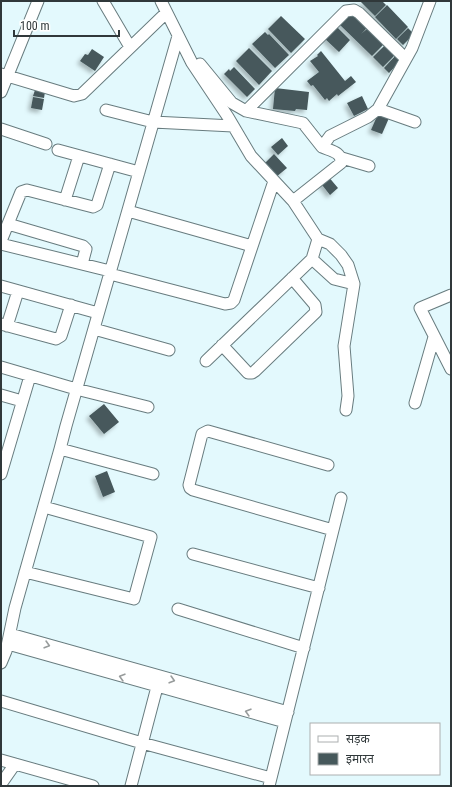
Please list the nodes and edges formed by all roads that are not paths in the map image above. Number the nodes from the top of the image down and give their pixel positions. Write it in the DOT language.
graph roads {
  1 [pos="38,1"];
  2 [pos="103,1"];
  3 [pos="161,1"];
  4 [pos="430,1"];
  5 [pos="166,13"];
  6 [pos="178,36"];
  7 [pos="130,47"];
  8 [pos="190,52"];
  9 [pos="406,59"];
  10 [pos="4,74"];
  11 [pos="1,92"];
  12 [pos="378,109"];
  13 [pos="106,110"];
  14 [pos="246,111"];
  15 [pos="153,122"];
  16 [pos="415,122"];
  17 [pos="233,126"];
  18 [pos="1,129"];
  19 [pos="46,144"];
  20 [pos="322,147"];
  21 [pos="58,150"];
  22 [pos="79,156"];
  23 [pos="342,158"];
  24 [pos="110,164"];
  25 [pos="369,166"];
  26 [pos="139,172"];
  27 [pos="274,181"];
  28 [pos="65,200"];
  29 [pos="293,202"];
  30 [pos="128,211"];
  31 [pos="8,224"];
  32 [pos="318,239"];
  33 [pos="1,242"];
  34 [pos="252,246"];
  35 [pos="312,259"];
  36 [pos="82,264"];
  37 [pos="110,272"];
  38 [pos="292,278"];
  39 [pos="354,284"];
  40 [pos="1,286"];
  41 [pos="18,291"];
  42 [pos="451,295"];
  43 [pos="71,305"];
  44 [pos="98,313"];
  45 [pos="4,325"];
  46 [pos="94,329"];
  47 [pos="434,337"];
  48 [pos="222,345"];
  49 [pos="169,350"];
  50 [pos="206,361"];
  51 [pos="1,368"];
  52 [pos="451,369"];
  53 [pos="30,376"];
  54 [pos="76,389"];
  55 [pos="1,394"];
  56 [pos="22,401"];
  57 [pos="415,403"];
  58 [pos="148,407"];
  59 [pos="346,410"];
  60 [pos="6,441"];
  61 [pos="60,449"];
  62 [pos="328,465"];
  63 [pos="1,474"];
  64 [pos="153,474"];
  65 [pos="341,498"];
  66 [pos="44,507"];
  67 [pos="333,530"];
  68 [pos="194,554"];
  69 [pos="25,572"];
  70 [pos="318,588"];
  71 [pos="178,610"];
  72 [pos="7,639"];
  73 [pos="304,648"];
  74 [pos="1,663"];
  75 [pos="157,687"];
  76 [pos="1,701"];
  77 [pos="286,717"];
  78 [pos="142,743"];
  79 [pos="1,760"];
  80 [pos="16,764"];
  81 [pos="270,782"];
  82 [pos="1,784"];
  83 [pos="93,786"];
  84 [pos="131,786"];
  1 -- 10 [label="street"];
  2 -- 7 [label="street"];
  3 -- 5 [label="street"];
  4 -- 9 [label="street"];
  5 -- 6 [label="street"];
  5 -- 7 [label="street"];
  6 -- 15 [label="street"];
  6 -- 17 [label="street"];
  7 -- 10 [label="street"];
  8 -- 14 [label="street"];
  9 -- 12 [label="street"];
  9 -- 14 [label="street"];
  10 -- 11 [label="street"];
  12 -- 16 [label="street"];
  12 -- 20 [label="street"];
  13 -- 15 [label="street"];
  14 -- 20 [label="street"];
  15 -- 17 [label="street"];
  15 -- 26 [label="street"];
  17 -- 27 [label="street"];
  18 -- 19 [label="street"];
  20 -- 23 [label="street"];
  21 -- 22 [label="street"];
  22 -- 24 [label="street"];
  22 -- 28 [label="street"];
  23 -- 25 [label="street"];
  23 -- 29 [label="street"];
  24 -- 26 [label="street"];
  24 -- 28 [label="street"];
  26 -- 30 [label="street"];
  27 -- 29 [label="street"];
  27 -- 34 [label="street"];
  28 -- 31 [label="street"];
  29 -- 32 [label="street"];
  30 -- 34 [label="street"];
  30 -- 37 [label="street"];
  31 -- 33 [label="street"];
  31 -- 36 [label="street"];
  32 -- 35 [label="street"];
  32 -- 39 [label="street"];
  33 -- 36 [label="street"];
  34 -- 37 [label="street"];
  35 -- 38 [label="street"];
  35 -- 39 [label="street"];
  36 -- 37 [label="street"];
  37 -- 44 [label="street"];
  38 -- 48 [label="street"];
  38 -- 48 [label="street"];
  39 -- 59 [label="street"];
  40 -- 41 [label="street"];
  41 -- 43 [label="street"];
  41 -- 45 [label="street"];
  42 -- 47 [label="street"];
  43 -- 44 [label="street"];
  43 -- 45 [label="street"];
  44 -- 46 [label="street"];
  46 -- 49 [label="street"];
  46 -- 54 [label="street"];
  47 -- 52 [label="street"];
  47 -- 57 [label="street"];
  48 -- 50 [label="street"];
  51 -- 53 [label="street"];
  53 -- 54 [label="street"];
  53 -- 56 [label="street"];
  54 -- 58 [label="street"];
  54 -- 61 [label="street"];
  55 -- 56 [label="street"];
  56 -- 60 [label="street"];
  60 -- 63 [label="street"];
  61 -- 64 [label="street"];
  61 -- 66 [label="street"];
  62 -- 67 [label="street"];
  65 -- 67 [label="street"];
  66 -- 69 [label="street"];
  66 -- 69 [label="street"];
  67 -- 70 [label="street"];
  68 -- 70 [label="street"];
  69 -- 72 [label="street"];
  70 -- 73 [label="street"];
  71 -- 73 [label="street"];
  72 -- 74 [label="street"];
  75 -- 72 [label="street, one-way"];
  72 -- 77 [label="street, one-way"];
  73 -- 77 [label="street"];
  77 -- 75 [label="street, one-way"];
  75 -- 78 [label="street"];
  76 -- 78 [label="street"];
  77 -- 81 [label="street"];
  78 -- 81 [label="street"];
  78 -- 84 [label="street"];
  79 -- 80 [label="street"];
  80 -- 82 [label="street"];
  80 -- 83 [label="street"];
}
